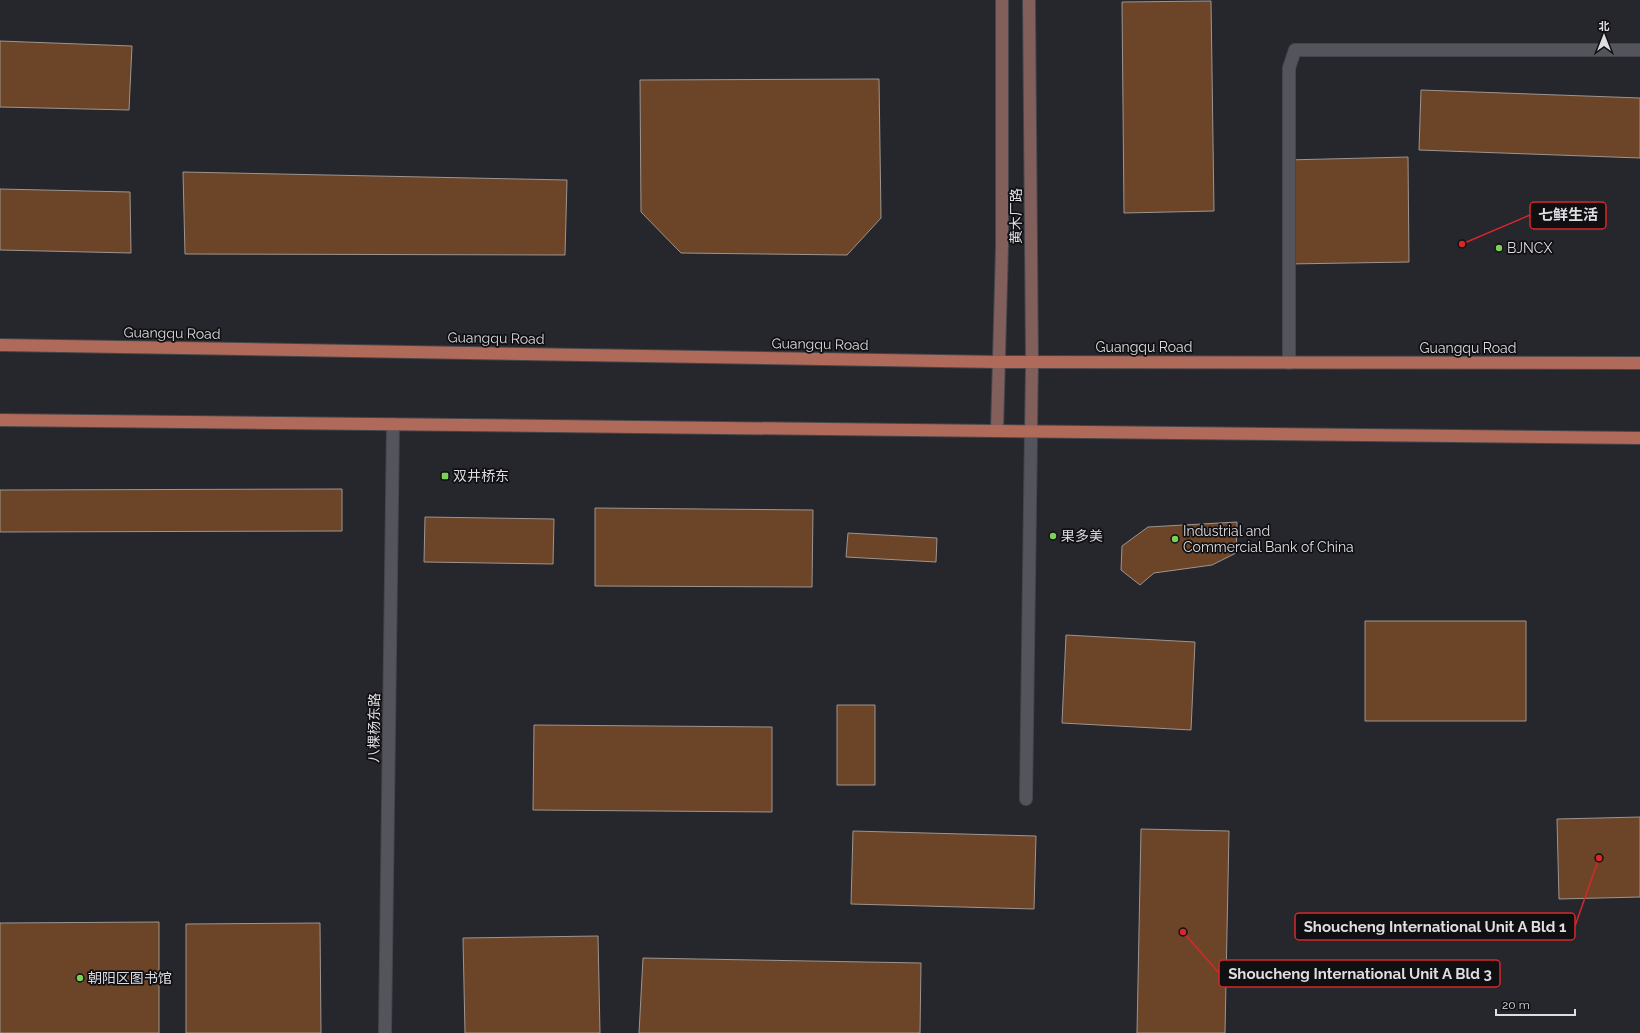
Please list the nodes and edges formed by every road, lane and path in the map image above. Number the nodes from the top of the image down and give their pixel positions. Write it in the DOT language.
graph roads {
  1 [pos="1002,0"];
  2 [pos="1029,0"];
  3 [pos="1640,50"];
  4 [pos="0,345"];
  5 [pos="999,362"];
  6 [pos="1032,362"];
  7 [pos="1289,363"];
  8 [pos="1640,363"];
  9 [pos="0,420"];
  10 [pos="393,424"];
  11 [pos="997,431"];
  12 [pos="1031,431"];
  13 [pos="1640,438"];
  14 [pos="1026,799"];
  15 [pos="385,1033"];
  1 -- 5 [label="main road, 黄木厂路"];
  2 -- 6 [label="main road, 黄木厂路"];
  3 -- 7 [label="street"];
  4 -- 5 [label="main road, Guangqu Road"];
  5 -- 6 [label="main road, Guangqu Road"];
  5 -- 11 [label="main road, 黄木厂路"];
  6 -- 7 [label="main road, Guangqu Road"];
  6 -- 12 [label="main road, 黄木厂路"];
  7 -- 8 [label="main road, Guangqu Road"];
  9 -- 10 [label="main road"];
  10 -- 11 [label="main road"];
  10 -- 15 [label="street, 八棵杨东路"];
  11 -- 12 [label="main road"];
  12 -- 13 [label="main road"];
  12 -- 14 [label="street"];
}
